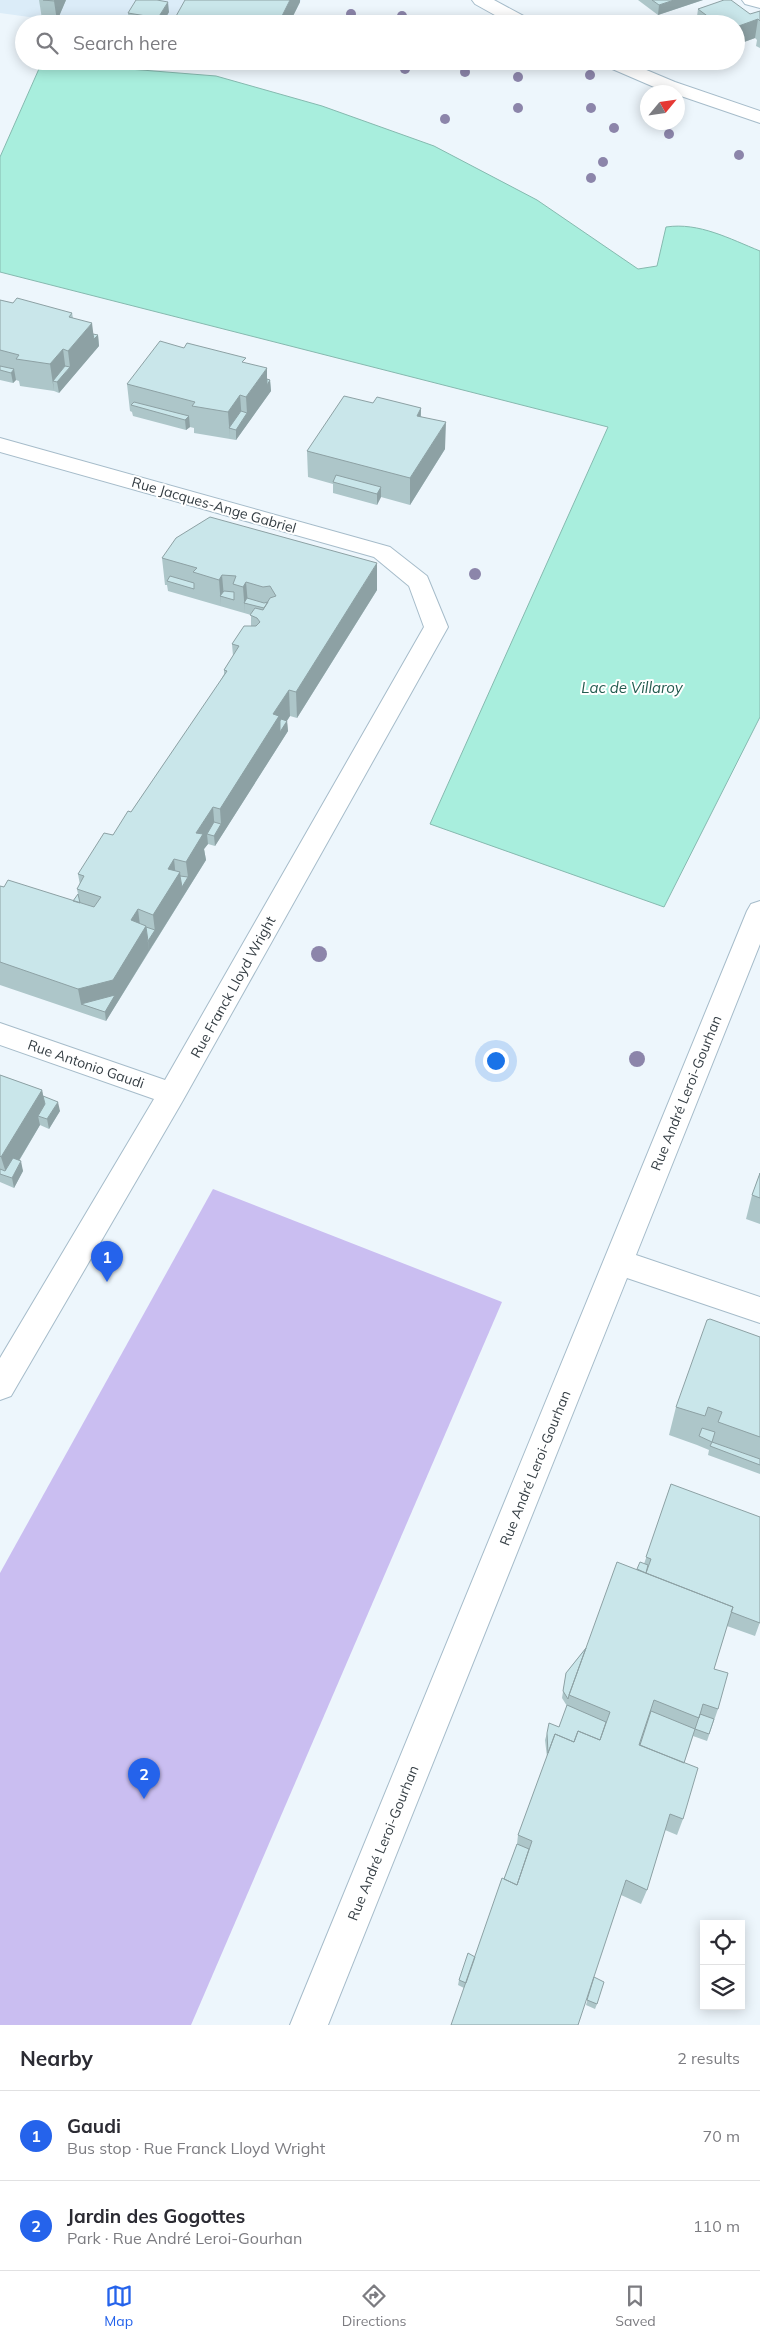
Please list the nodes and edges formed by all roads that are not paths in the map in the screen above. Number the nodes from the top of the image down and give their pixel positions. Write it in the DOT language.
graph roads {
  1 [pos="481,0"];
  2 [pos="751,0"];
  3 [pos="760,3"];
  4 [pos="508,15"];
  5 [pos="630,70"];
  6 [pos="760,117"];
  7 [pos="0,445"];
  8 [pos="419,582"];
  9 [pos="760,911"];
  10 [pos="0,1034"];
  11 [pos="172,1094"];
  12 [pos="618,1262"];
  13 [pos="760,1310"];
  14 [pos="0,1386"];
  15 [pos="309,2025"];
  1 -- 4 [label="street"];
  2 -- 3 [label="street"];
  5 -- 6 [label="street"];
  7 -- 8 [label="street, Rue Jacques-Ange Gabriel"];
  8 -- 11 [label="street, Rue Franck Lloyd Wright"];
  9 -- 12 [label="street, Rue André Leroi-Gourhan"];
  10 -- 11 [label="street, Rue Antonio Gaudi"];
  11 -- 14 [label="street, Rue Franck Lloyd Wright"];
  12 -- 13 [label="street"];
  12 -- 15 [label="street, Rue André Leroi-Gourhan"];
}
